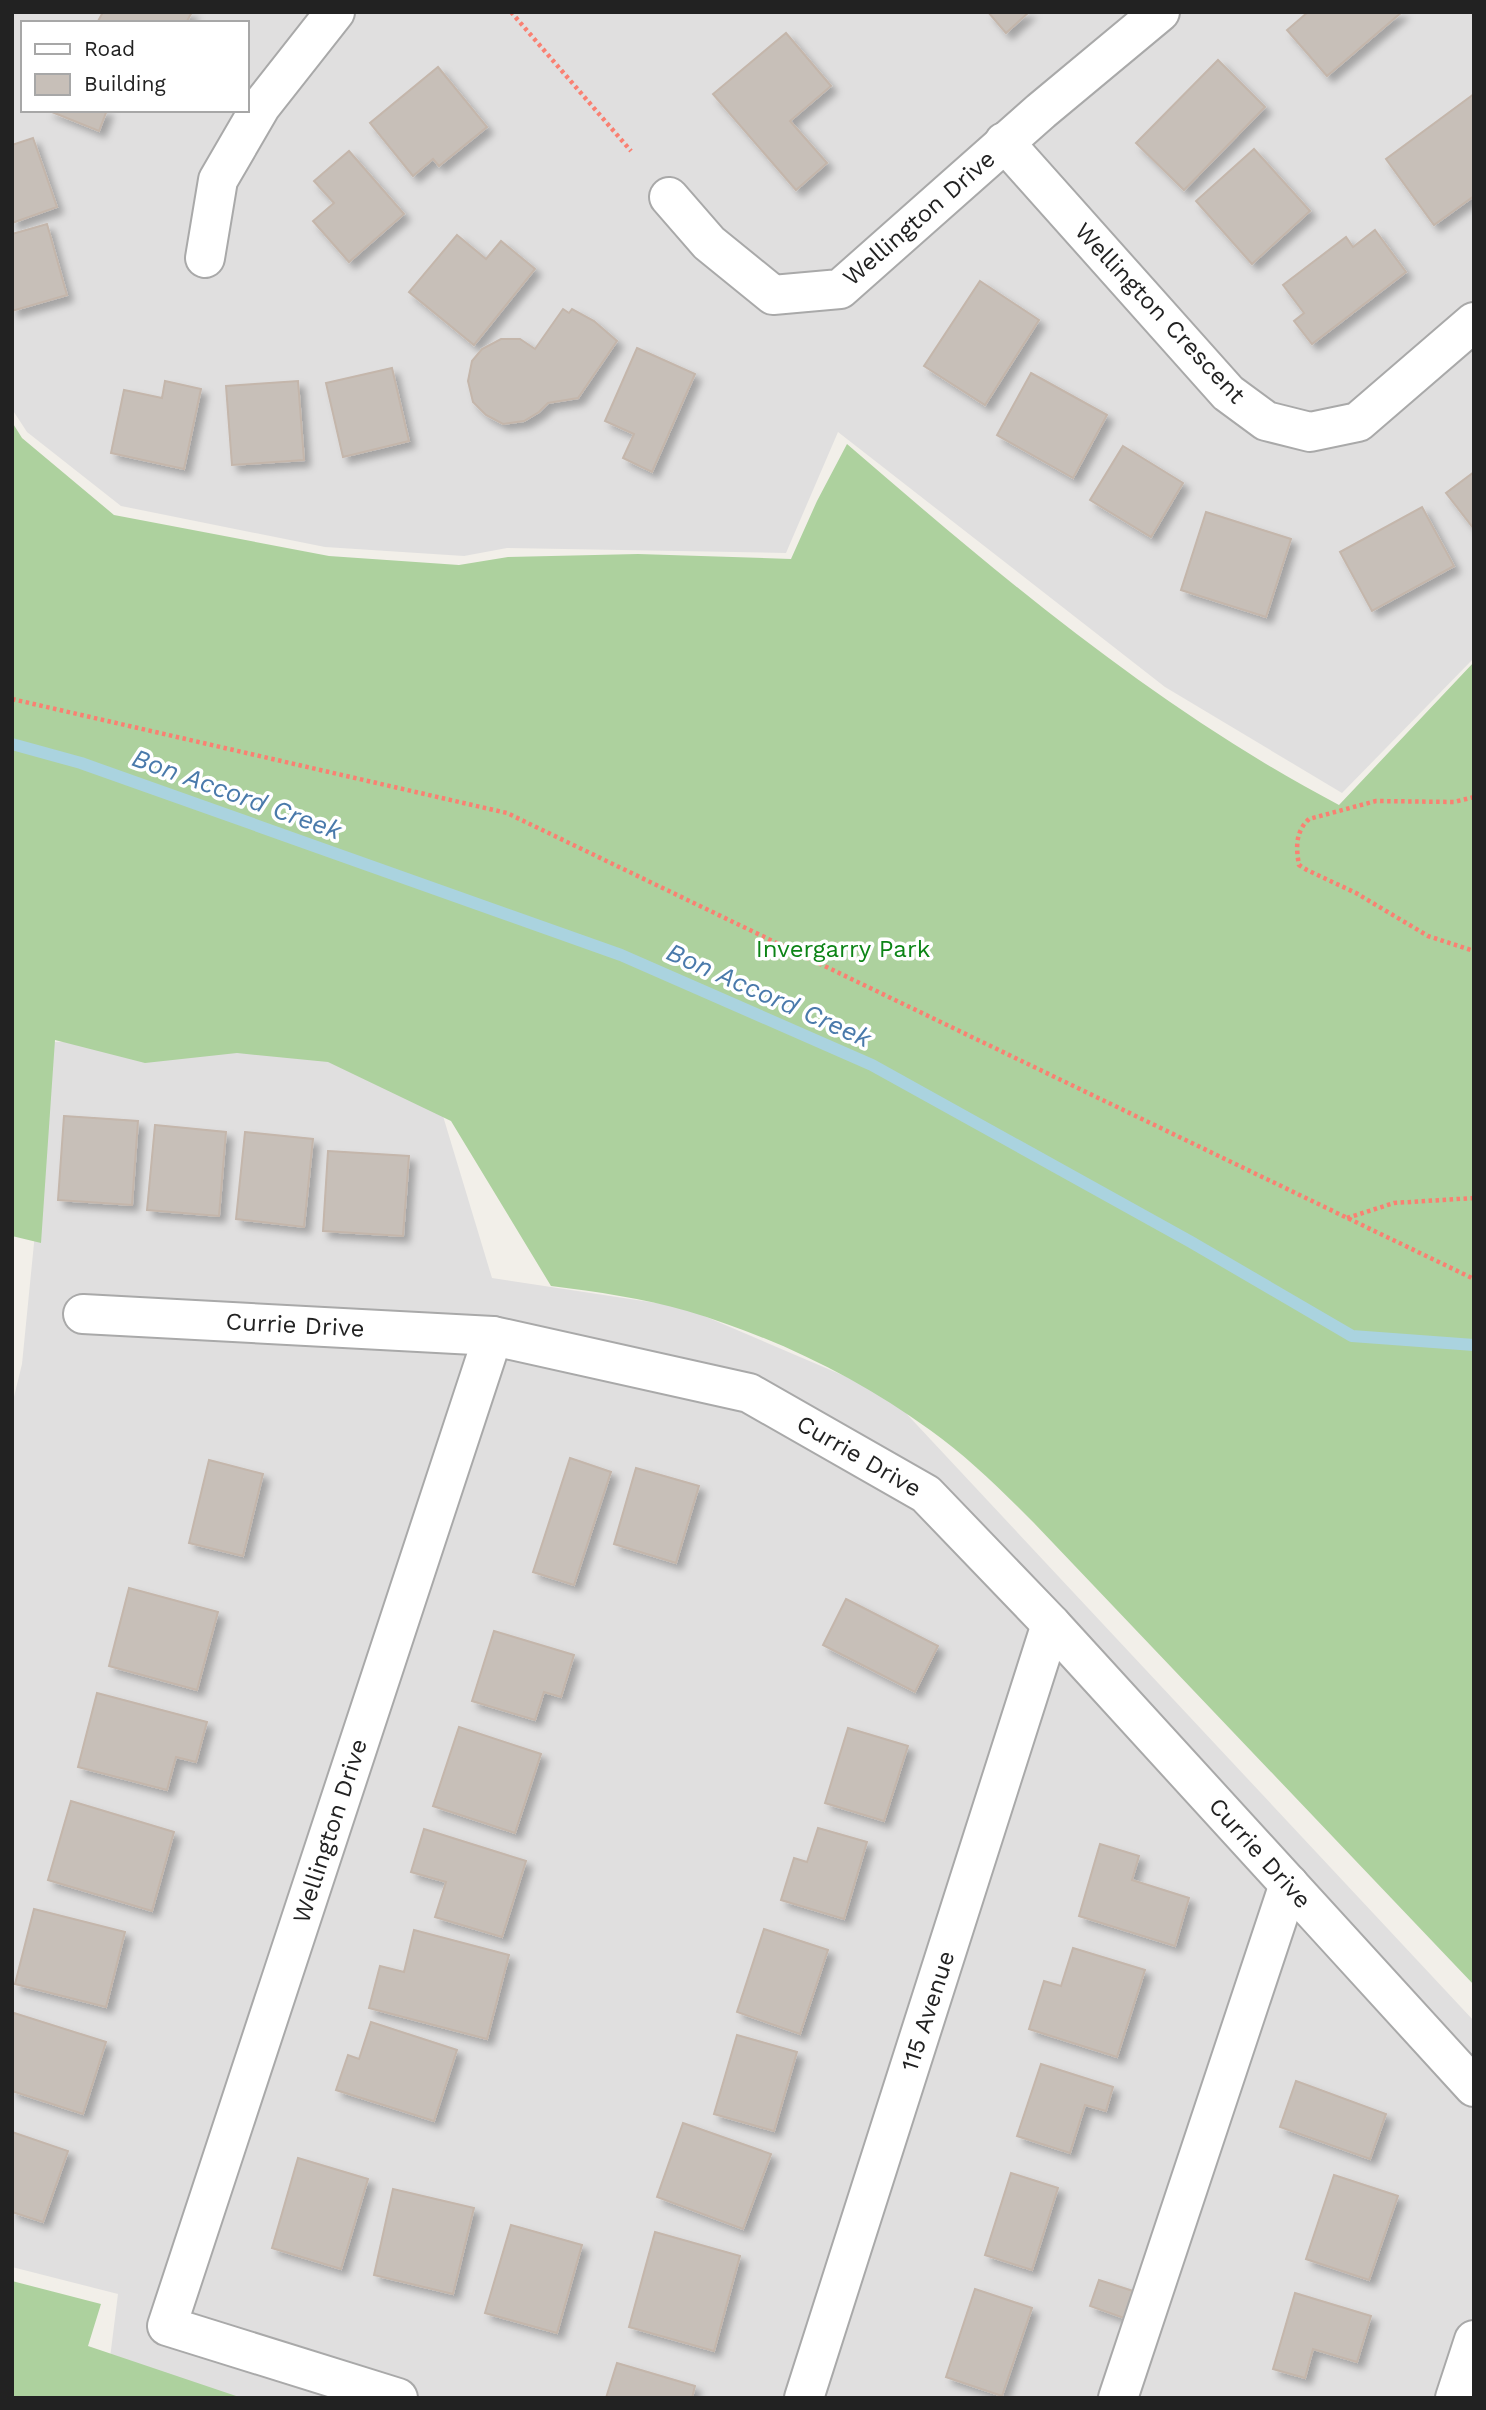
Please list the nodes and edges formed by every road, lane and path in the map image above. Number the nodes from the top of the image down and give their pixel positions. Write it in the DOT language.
graph roads {
  1 [pos="335,12"];
  2 [pos="511,12"];
  3 [pos="1160,12"];
  4 [pos="1004,142"];
  5 [pos="631,152"];
  6 [pos="669,197"];
  7 [pos="205,258"];
  8 [pos="1474,322"];
  9 [pos="12,699"];
  10 [pos="1474,797"];
  11 [pos="1474,951"];
  12 [pos="1474,1198"];
  13 [pos="1346,1219"];
  14 [pos="1474,1279"];
  15 [pos="83,1314"];
  16 [pos="493,1336"];
  17 [pos="1051,1624"];
  18 [pos="1289,1884"];
  19 [pos="1474,2087"];
  20 [pos="1474,2340"];
  21 [pos="398,2398"];
  22 [pos="804,2398"];
  23 [pos="1118,2398"];
  24 [pos="1455,2398"];
  1 -- 7 [label="street"];
  2 -- 5 [label="path"];
  3 -- 4 [label="street, Wellington Drive"];
  4 -- 6 [label="street, Wellington Drive"];
  4 -- 8 [label="street, Wellington Crescent"];
  9 -- 13 [label="path"];
  10 -- 11 [label="path"];
  12 -- 13 [label="path"];
  13 -- 14 [label="path"];
  15 -- 16 [label="street, Currie Drive"];
  16 -- 17 [label="street, Currie Drive"];
  16 -- 21 [label="street, Wellington Drive"];
  17 -- 18 [label="street, Currie Drive"];
  17 -- 22 [label="street, 115 Avenue"];
  18 -- 19 [label="street, Currie Drive"];
  18 -- 23 [label="street"];
  20 -- 24 [label="street"];
}
